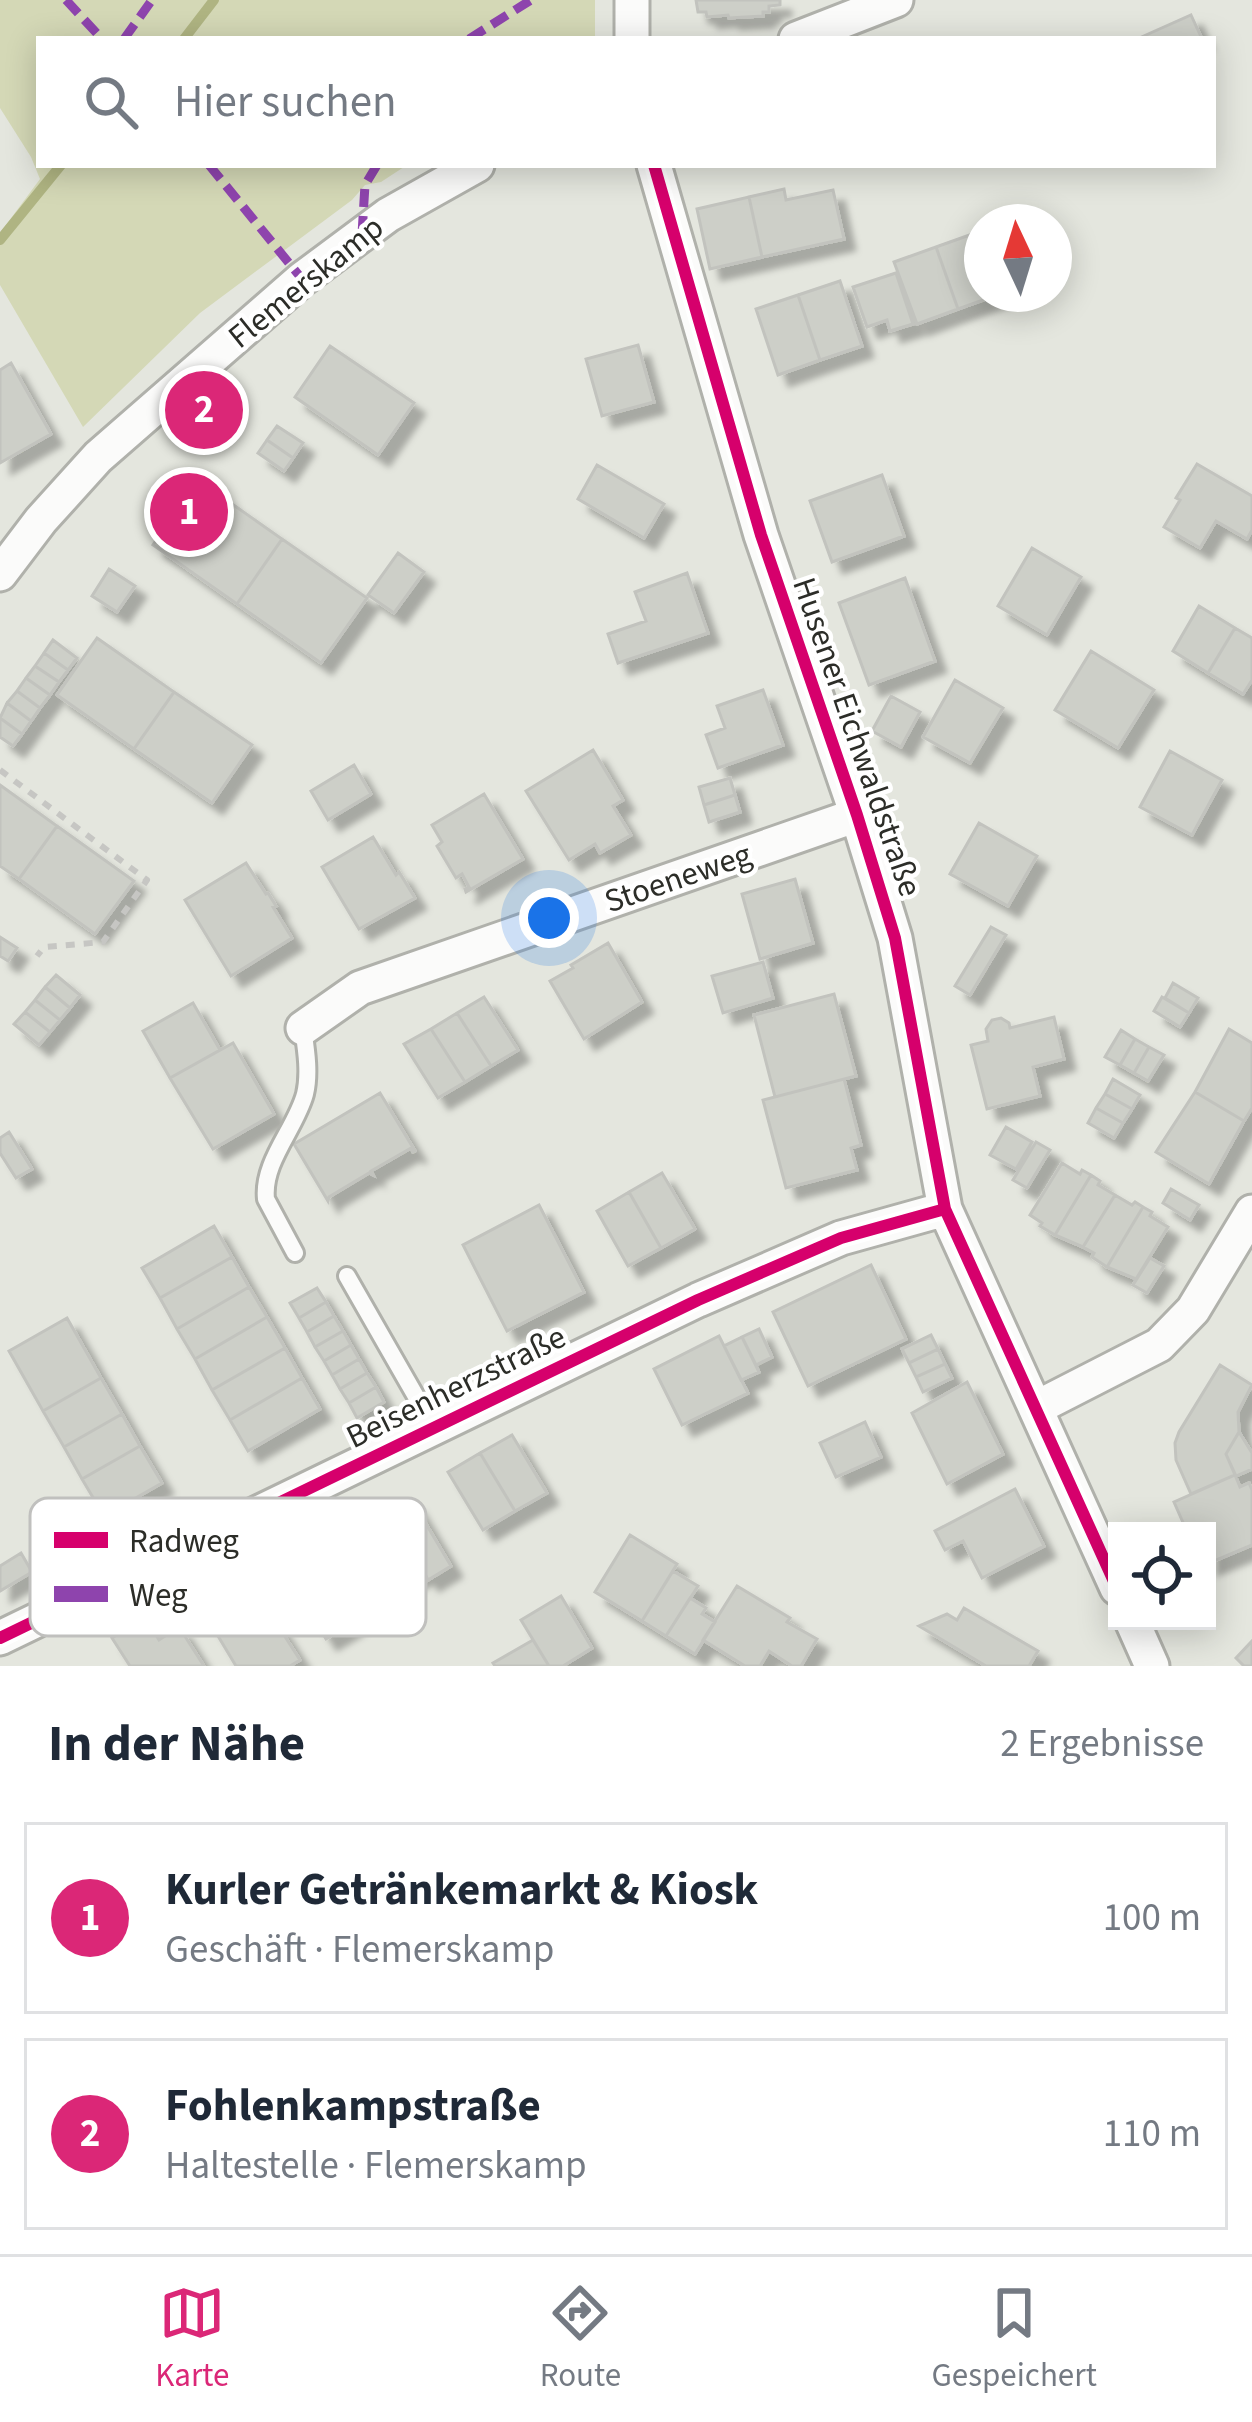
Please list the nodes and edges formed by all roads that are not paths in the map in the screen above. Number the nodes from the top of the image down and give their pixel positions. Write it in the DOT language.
graph roads {
  1 [pos="632,0"];
  2 [pos="896,0"];
  3 [pos="632,36"];
  4 [pos="804,36"];
  5 [pos="472,168"];
  6 [pos="655,168"];
  7 [pos="0,574"];
  8 [pos="857,815"];
  9 [pos="302,1028"];
  10 [pos="944,1209"];
  11 [pos="1252,1212"];
  12 [pos="295,1253"];
  13 [pos="347,1276"];
  14 [pos="1036,1408"];
  15 [pos="434,1428"];
  16 [pos="289,1498"];
  17 [pos="1108,1568"];
  18 [pos="30,1623"];
  19 [pos="1136,1630"];
  20 [pos="0,1638"];
  21 [pos="1153,1666"];
  1 -- 3 [label="street"];
  2 -- 4 [label="street"];
  5 -- 7 [label="street, Flemerskamp"];
  6 -- 8 [label="street, Husener Eichwaldstraße"];
  8 -- 9 [label="street, Stoeneweg"];
  8 -- 10 [label="street, Husener Eichwaldstraße"];
  9 -- 12 [label="lane"];
  10 -- 14 [label="street, Husener Eichwaldstraße"];
  10 -- 15 [label="street, Beisenherzstraße"];
  11 -- 14 [label="street"];
  13 -- 15 [label="lane"];
  14 -- 17 [label="street, Husener Eichwaldstraße"];
  15 -- 16 [label="street, Beisenherzstraße"];
  18 -- 20 [label="street, Beisenherzstraße"];
  19 -- 21 [label="street"];
}
